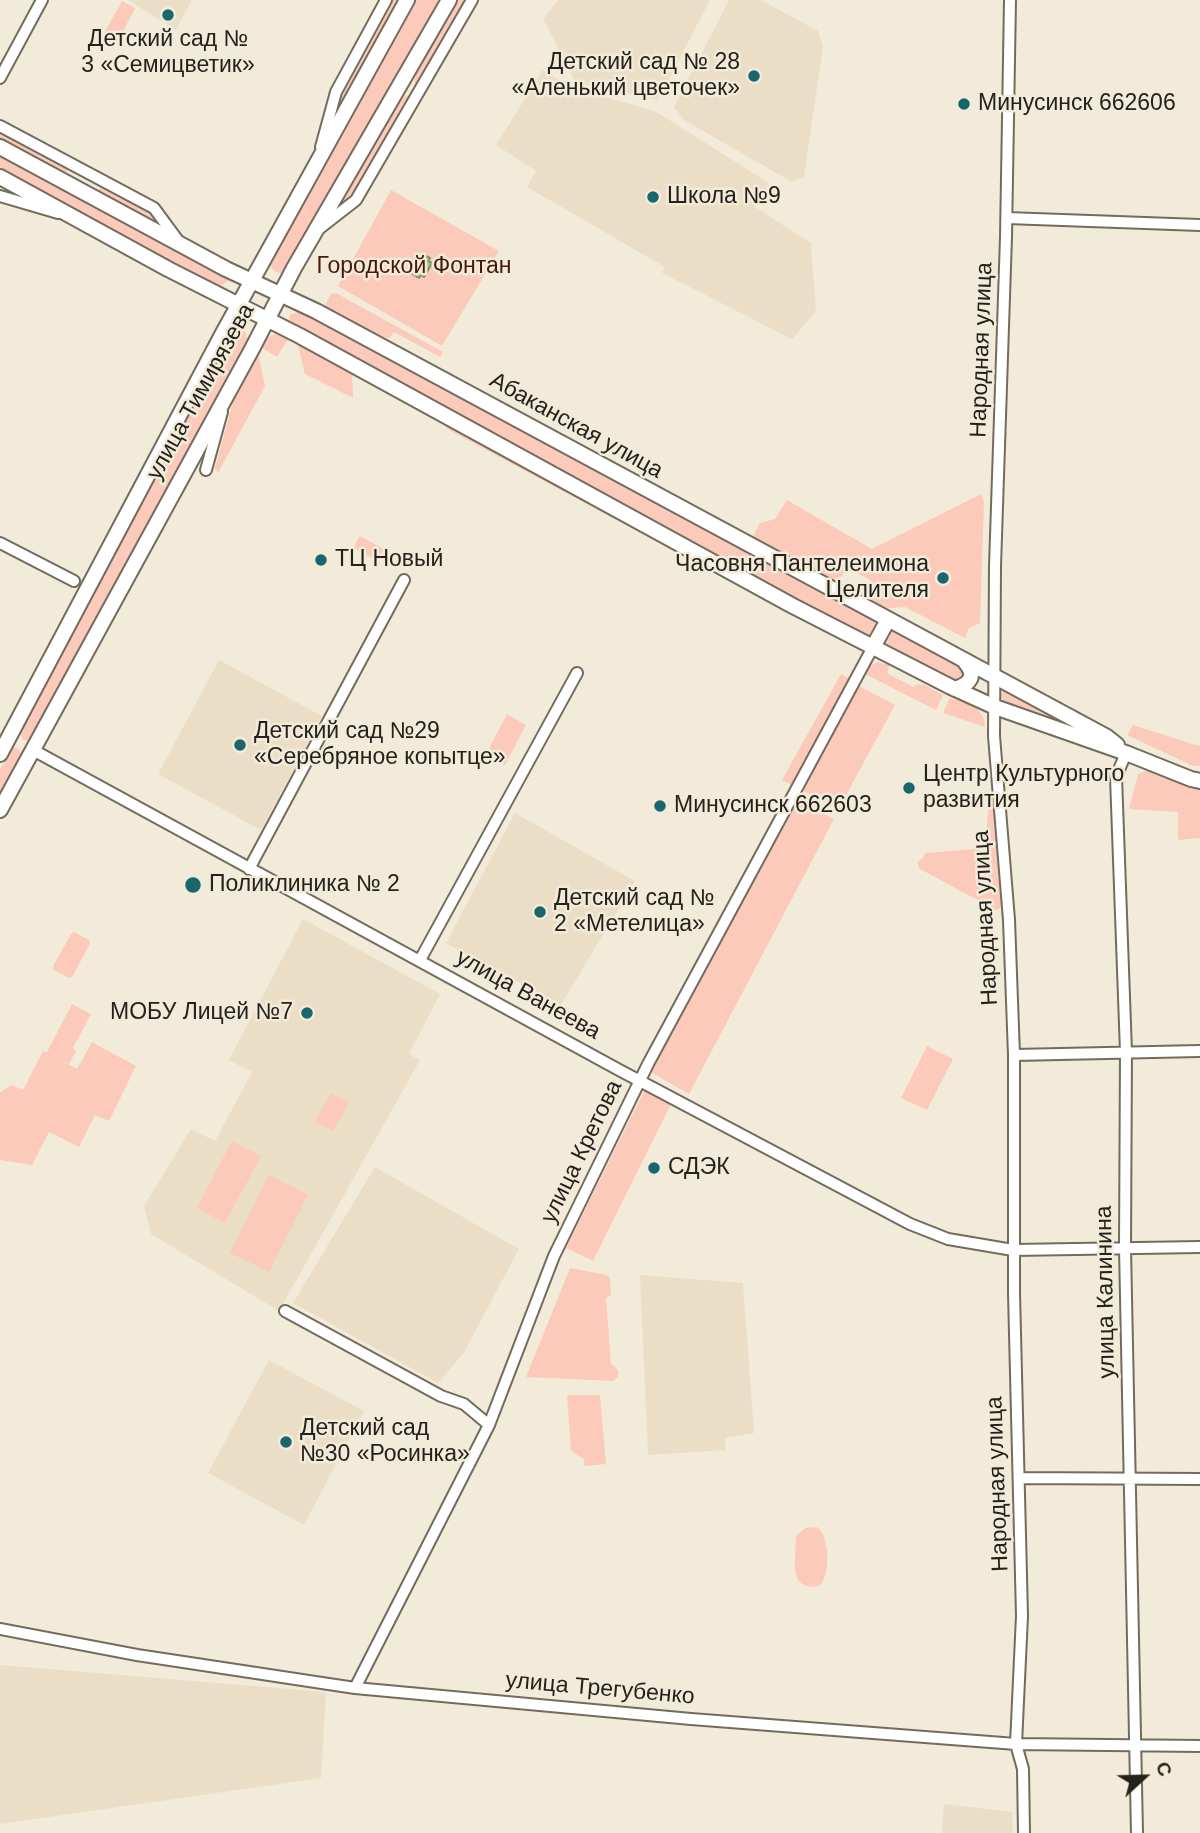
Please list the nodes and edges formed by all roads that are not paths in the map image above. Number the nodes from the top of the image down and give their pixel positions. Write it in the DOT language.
graph roads {
  1 [pos="43,0"];
  2 [pos="386,0"];
  3 [pos="407,0"];
  4 [pos="449,0"];
  5 [pos="472,0"];
  6 [pos="1010,0"];
  7 [pos="0,78"];
  8 [pos="0,126"];
  9 [pos="0,147"];
  10 [pos="318,160"];
  11 [pos="0,177"];
  12 [pos="0,196"];
  13 [pos="74,218"];
  14 [pos="1007,218"];
  15 [pos="1200,225"];
  16 [pos="315,232"];
  17 [pos="180,244"];
  18 [pos="251,280"];
  19 [pos="281,294"];
  20 [pos="238,305"];
  21 [pos="267,319"];
  22 [pos="228,393"];
  23 [pos="206,470"];
  24 [pos="0,543"];
  25 [pos="404,580"];
  26 [pos="74,581"];
  27 [pos="888,620"];
  28 [pos="873,647"];
  29 [pos="965,662"];
  30 [pos="577,673"];
  31 [pos="994,677"];
  32 [pos="955,690"];
  33 [pos="995,707"];
  34 [pos="9,738"];
  35 [pos="33,750"];
  36 [pos="1126,753"];
  37 [pos="0,754"];
  38 [pos="1200,781"];
  39 [pos="0,810"];
  40 [pos="249,869"];
  41 [pos="420,960"];
  42 [pos="1200,1051"];
  43 [pos="1126,1052"];
  44 [pos="1014,1055"];
  45 [pos="641,1081"];
  46 [pos="1200,1247"];
  47 [pos="1125,1248"];
  48 [pos="1013,1250"];
  49 [pos="285,1311"];
  50 [pos="489,1425"];
  51 [pos="1020,1478"];
  52 [pos="1200,1479"];
  53 [pos="1130,1480"];
  54 [pos="0,1629"];
  55 [pos="355,1688"];
  56 [pos="1016,1744"];
  57 [pos="1200,1746"];
  58 [pos="1136,1747"];
  59 [pos="1024,1833"];
  60 [pos="1137,1833"];
  1 -- 7 [label="street"];
  2 -- 10 [label="street"];
  3 -- 10 [label="main road, улица Тимирязева"];
  4 -- 16 [label="main road, улица Тимирязева"];
  5 -- 16 [label="street"];
  6 -- 14 [label="street, Народная улица"];
  8 -- 17 [label="street"];
  9 -- 17 [label="main road, Абаканская улица"];
  10 -- 18 [label="main road, улица Тимирязева"];
  11 -- 13 [label="main road, Абаканская улица"];
  12 -- 13 [label="street"];
  13 -- 20 [label="main road, Абаканская улица"];
  14 -- 15 [label="street"];
  14 -- 31 [label="street, Народная улица"];
  16 -- 19 [label="main road, улица Тимирязева"];
  17 -- 18 [label="main road, Абаканская улица"];
  18 -- 19 [label="main road, Абаканская улица"];
  18 -- 20 [label="main road, улица Тимирязева"];
  19 -- 21 [label="main road, улица Тимирязева"];
  19 -- 27 [label="main road, Абаканская улица"];
  20 -- 21 [label="main road, Абаканская улица"];
  20 -- 34 [label="main road, улица Тимирязева"];
  21 -- 22 [label="main road, улица Тимирязева"];
  21 -- 28 [label="main road, Абаканская улица"];
  22 -- 23 [label="street"];
  22 -- 35 [label="main road, улица Тимирязева"];
  24 -- 26 [label="street"];
  25 -- 40 [label="street"];
  27 -- 28 [label="main road"];
  27 -- 29 [label="main road, Абаканская улица"];
  28 -- 32 [label="main road, Абаканская улица"];
  28 -- 45 [label="street, улица Кретова"];
  29 -- 31 [label="main road, Абаканская улица"];
  29 -- 32 [label="main road"];
  30 -- 41 [label="street"];
  31 -- 33 [label="street, Народная улица"];
  31 -- 36 [label="main road, Абаканская улица"];
  32 -- 33 [label="main road, Абаканская улица"];
  33 -- 36 [label="main road, Абаканская улица"];
  33 -- 44 [label="street, Народная улица"];
  34 -- 35 [label="main road"];
  34 -- 37 [label="main road, улица Тимирязева"];
  35 -- 39 [label="main road, улица Тимирязева"];
  35 -- 40 [label="street, улица Ванеева"];
  36 -- 38 [label="main road, Абаканская улица"];
  36 -- 43 [label="street, улица Калинина"];
  40 -- 41 [label="street, улица Ванеева"];
  41 -- 45 [label="street, улица Ванеева"];
  42 -- 43 [label="street"];
  43 -- 44 [label="street"];
  43 -- 47 [label="street, улица Калинина"];
  44 -- 48 [label="street, Народная улица"];
  45 -- 48 [label="street, улица Ванеева"];
  45 -- 50 [label="street, улица Кретова"];
  46 -- 47 [label="street, улица Ванеева"];
  47 -- 48 [label="street, улица Ванеева"];
  47 -- 53 [label="street, улица Калинина"];
  48 -- 51 [label="street, Народная улица"];
  49 -- 50 [label="street"];
  50 -- 55 [label="street, улица Кретова"];
  51 -- 53 [label="street"];
  51 -- 56 [label="street, Народная улица"];
  52 -- 53 [label="street"];
  53 -- 58 [label="street, улица Калинина"];
  54 -- 55 [label="street, улица Трегубенко"];
  55 -- 56 [label="street, улица Трегубенко"];
  56 -- 58 [label="street, улица Трегубенко"];
  56 -- 59 [label="street, Народная улица"];
  57 -- 58 [label="street, улица Трегубенко"];
  58 -- 60 [label="street, улица Калинина"];
}
